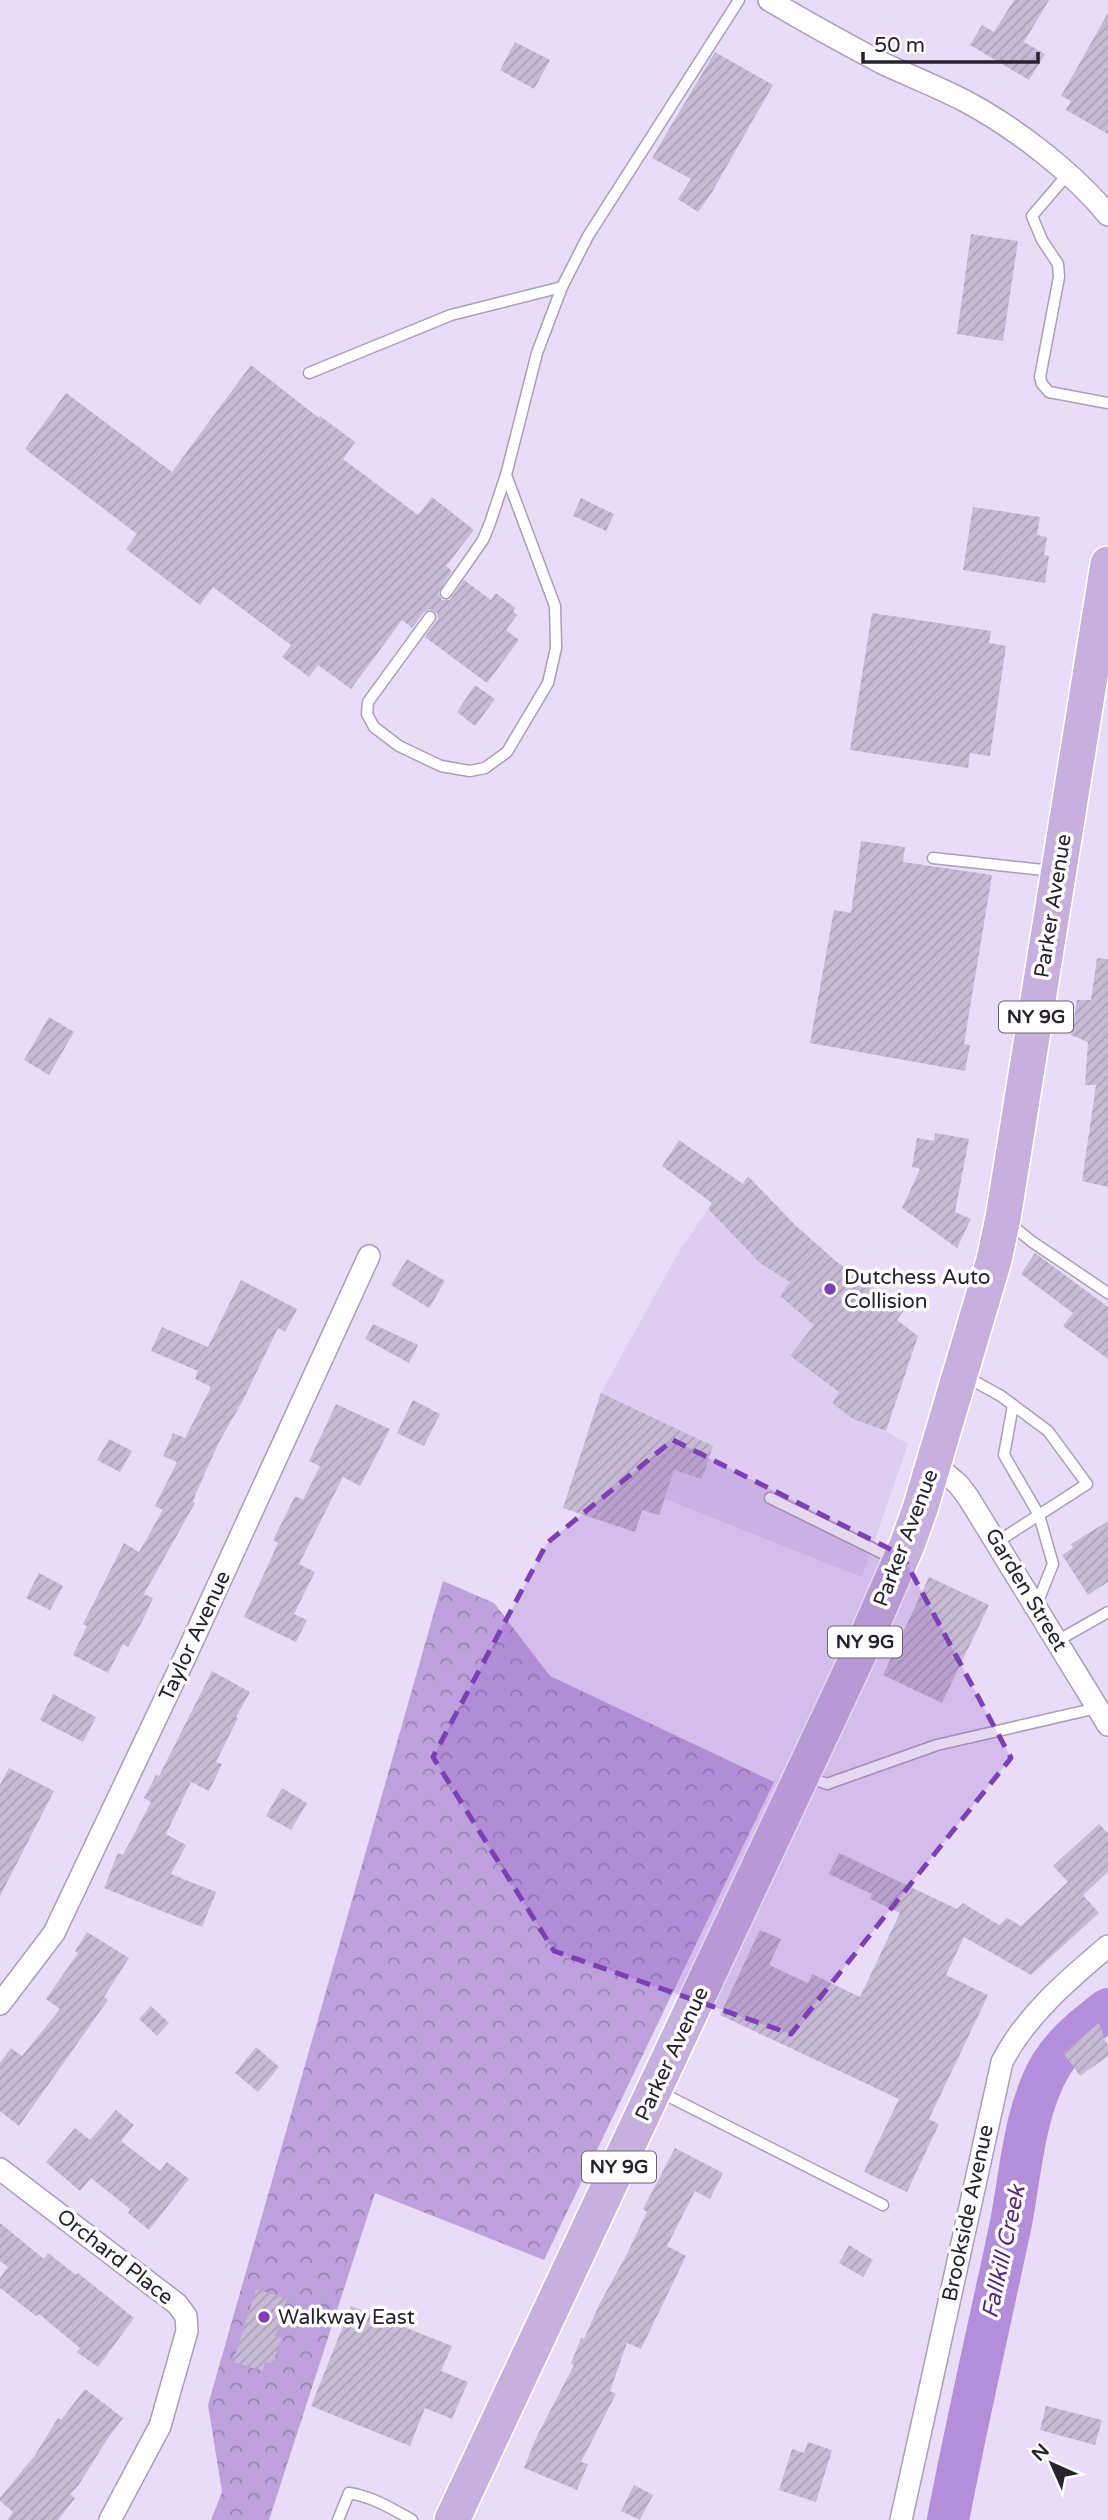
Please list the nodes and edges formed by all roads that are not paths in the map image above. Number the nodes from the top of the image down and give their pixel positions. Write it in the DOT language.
graph roads {
  1 [pos="739,0"];
  2 [pos="769,0"];
  3 [pos="1068,175"];
  4 [pos="1108,215"];
  5 [pos="562,287"];
  6 [pos="309,373"];
  7 [pos="1108,403"];
  8 [pos="506,475"];
  9 [pos="1108,564"];
  10 [pos="446,593"];
  11 [pos="430,617"];
  12 [pos="933,858"];
  13 [pos="1059,871"];
  14 [pos="1003,1217"];
  15 [pos="369,1256"];
  16 [pos="1108,1293"];
  17 [pos="961,1373"];
  18 [pos="1013,1405"];
  19 [pos="933,1464"];
  20 [pos="770,1498"];
  21 [pos="1039,1515"];
  22 [pos="997,1542"];
  23 [pos="900,1561"];
  24 [pos="1036,1606"];
  25 [pos="1108,1612"];
  26 [pos="1057,1641"];
  27 [pos="1103,1717"];
  28 [pos="802,1774"];
  29 [pos="1108,1945"];
  30 [pos="0,2004"];
  31 [pos="655,2090"];
  32 [pos="0,2169"];
  33 [pos="883,2205"];
  34 [pos="394,2509"];
  35 [pos="110,2520"];
  36 [pos="338,2520"];
  37 [pos="387,2520"];
  38 [pos="412,2520"];
  39 [pos="452,2520"];
  40 [pos="901,2520"];
  1 -- 5 [label="lane"];
  2 -- 3 [label="street"];
  3 -- 4 [label="street"];
  3 -- 7 [label="lane"];
  5 -- 6 [label="lane"];
  5 -- 8 [label="lane"];
  8 -- 10 [label="lane"];
  8 -- 11 [label="lane"];
  9 -- 13 [label="main road, Parker Avenue / NY 9G"];
  12 -- 13 [label="lane"];
  13 -- 14 [label="main road, Parker Avenue / NY 9G"];
  14 -- 16 [label="lane"];
  14 -- 17 [label="main road, Parker Avenue / NY 9G"];
  15 -- 30 [label="street, Taylor Avenue"];
  17 -- 18 [label="lane"];
  17 -- 19 [label="main road, Parker Avenue / NY 9G"];
  18 -- 21 [label="lane"];
  18 -- 21 [label="lane"];
  19 -- 22 [label="street, Garden Street"];
  19 -- 23 [label="main road, Parker Avenue / NY 9G"];
  20 -- 23 [label="lane"];
  21 -- 22 [label="lane"];
  21 -- 24 [label="lane"];
  22 -- 24 [label="street, Garden Street"];
  23 -- 28 [label="main road, Parker Avenue / NY 9G"];
  24 -- 26 [label="street, Garden Street"];
  25 -- 26 [label="lane"];
  26 -- 27 [label="street, Garden Street"];
  27 -- 28 [label="lane"];
  28 -- 31 [label="main road, Parker Avenue / NY 9G"];
  29 -- 40 [label="street, Brookside Avenue"];
  31 -- 33 [label="lane"];
  31 -- 39 [label="main road, Parker Avenue / NY 9G"];
  32 -- 35 [label="street, Orchard Place"];
  34 -- 36 [label="lane"];
  34 -- 37 [label="lane"];
  34 -- 38 [label="lane"];
}
